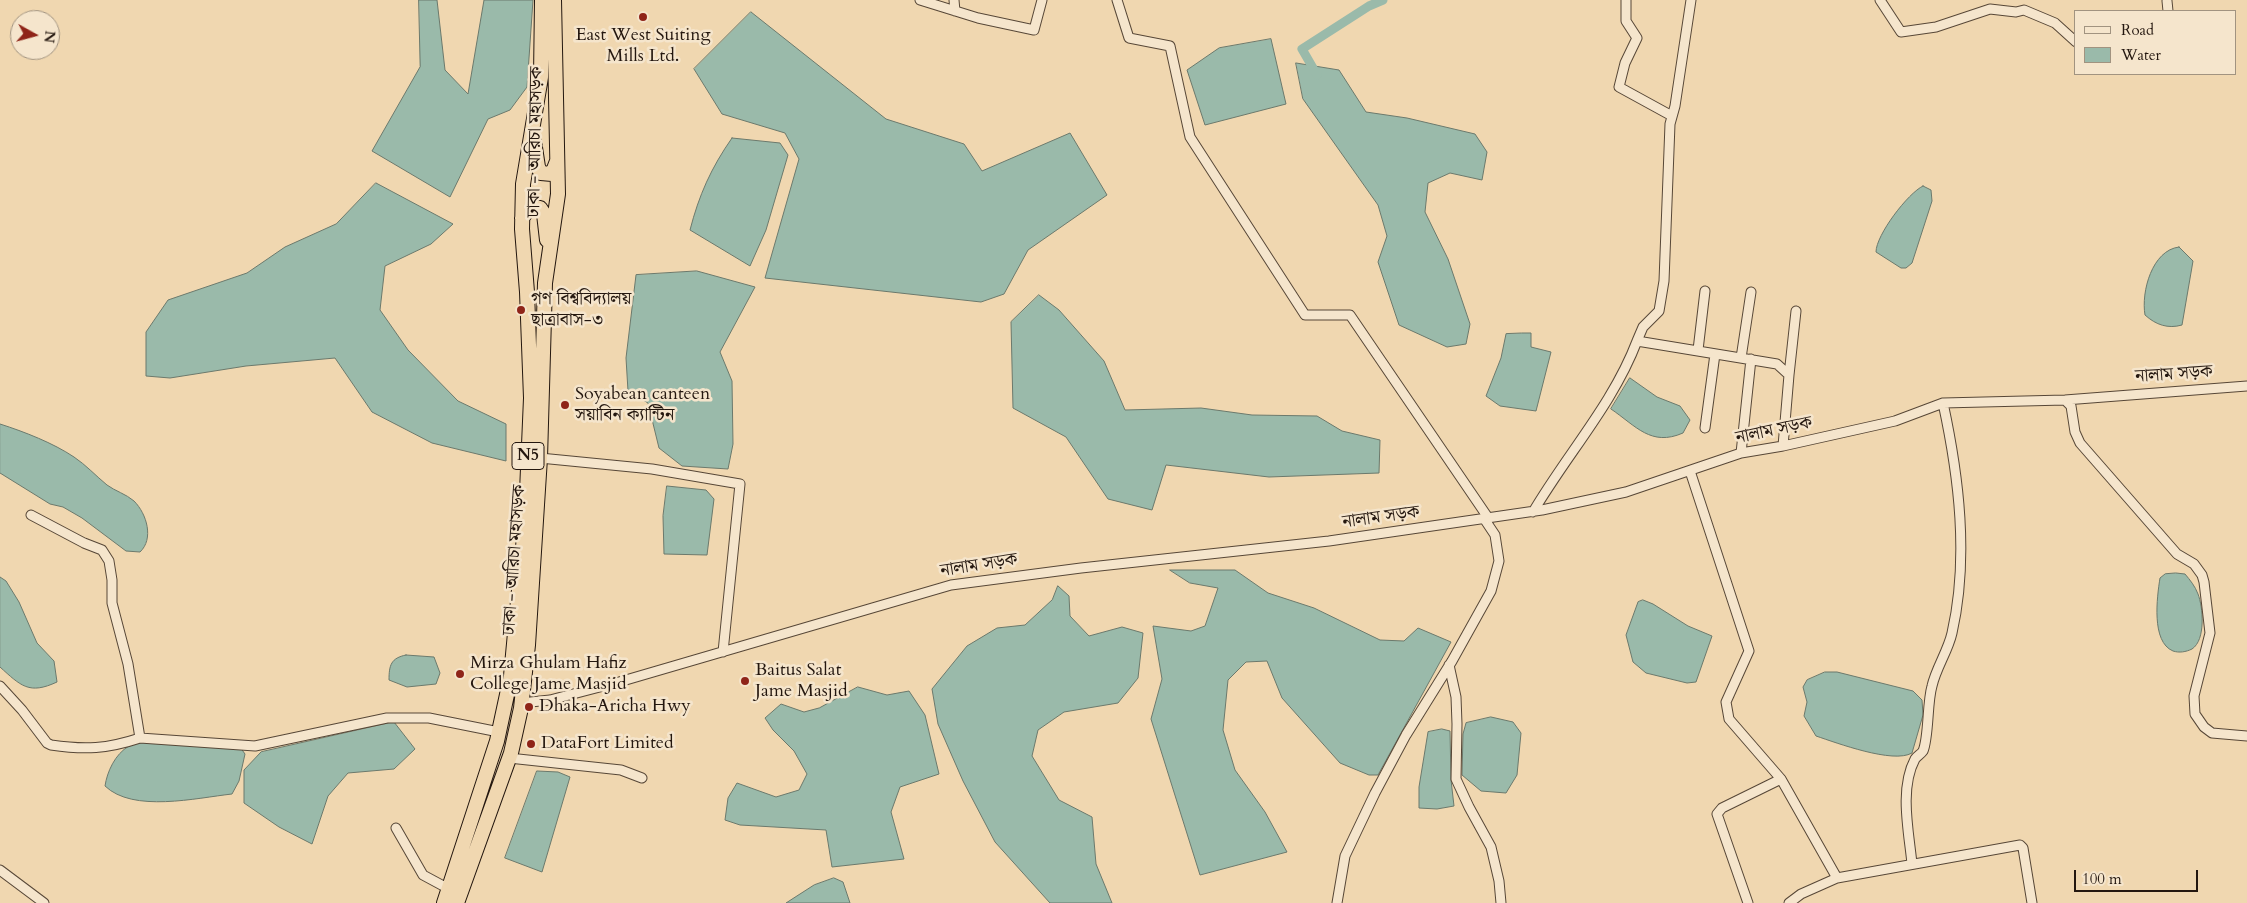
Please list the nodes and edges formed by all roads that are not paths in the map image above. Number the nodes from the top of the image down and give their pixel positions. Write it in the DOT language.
graph roads {
  1 [pos="542,0"];
  2 [pos="554,0"];
  3 [pos="920,0"];
  4 [pos="954,0"];
  5 [pos="1042,0"];
  6 [pos="1117,0"];
  7 [pos="1626,0"];
  8 [pos="1691,0"];
  9 [pos="1880,0"];
  10 [pos="955,11"];
  11 [pos="2074,40"];
  12 [pos="1672,116"];
  13 [pos="532,126"];
  14 [pos="558,158"];
  15 [pos="522,218"];
  16 [pos="548,258"];
  17 [pos="1705,291"];
  18 [pos="1751,292"];
  19 [pos="1796,312"];
  20 [pos="1637,341"];
  21 [pos="1698,350"];
  22 [pos="1715,354"];
  23 [pos="1741,358"];
  24 [pos="1752,359"];
  25 [pos="1789,375"];
  26 [pos="2247,386"];
  27 [pos="2064,400"];
  28 [pos="1943,402"];
  29 [pos="1705,428"];
  30 [pos="1783,446"];
  31 [pos="1741,453"];
  32 [pos="540,458"];
  33 [pos="1690,471"];
  34 [pos="1532,512"];
  35 [pos="32,515"];
  36 [pos="1487,519"];
  37 [pos="723,652"];
  38 [pos="1450,665"];
  39 [pos="0,686"];
  40 [pos="521,703"];
  41 [pos="499,732"];
  42 [pos="2247,736"];
  43 [pos="140,738"];
  44 [pos="509,758"];
  45 [pos="642,778"];
  46 [pos="1781,779"];
  47 [pos="396,828"];
  48 [pos="1912,864"];
  49 [pos="0,870"];
  50 [pos="1837,878"];
  51 [pos="449,889"];
  52 [pos="44,903"];
  53 [pos="444,903"];
  54 [pos="457,903"];
  55 [pos="1337,903"];
  56 [pos="1501,903"];
  57 [pos="1748,903"];
  58 [pos="1790,903"];
  59 [pos="2032,903"];
  1 -- 13 [label="highway, N5"];
  2 -- 14 [label="highway, ঢাকা - আরিচা মহাসড়ক / N5"];
  3 -- 10 [label="street"];
  4 -- 10 [label="street"];
  5 -- 10 [label="street"];
  6 -- 36 [label="street"];
  7 -- 12 [label="street"];
  8 -- 12 [label="street"];
  9 -- 11 [label="street"];
  12 -- 20 [label="street"];
  13 -- 14 [label="highway"];
  13 -- 15 [label="highway, N5"];
  14 -- 16 [label="highway, ঢাকা - আরিচা মহাসড়ক / N5"];
  15 -- 16 [label="highway"];
  15 -- 41 [label="highway, N5"];
  16 -- 32 [label="highway, ঢাকা - আরিচা মহাসড়ক / N5"];
  17 -- 21 [label="street"];
  18 -- 23 [label="street"];
  19 -- 25 [label="street"];
  20 -- 21 [label="street"];
  20 -- 34 [label="street"];
  21 -- 22 [label="street"];
  22 -- 23 [label="street"];
  22 -- 29 [label="street"];
  23 -- 24 [label="street"];
  24 -- 25 [label="street"];
  24 -- 31 [label="street"];
  25 -- 30 [label="street"];
  26 -- 27 [label="street, নালাম সড়ক"];
  27 -- 28 [label="street, নালাম সড়ক"];
  27 -- 42 [label="street"];
  28 -- 30 [label="street, নালাম সড়ক"];
  28 -- 48 [label="street"];
  30 -- 31 [label="street, নালাম সড়ক"];
  31 -- 33 [label="street, নালাম সড়ক"];
  32 -- 37 [label="street"];
  32 -- 40 [label="highway, ঢাকা - আরিচা মহাসড়ক / N5"];
  33 -- 34 [label="street, নালাম সড়ক"];
  33 -- 46 [label="street"];
  34 -- 36 [label="street, নালাম সড়ক"];
  35 -- 43 [label="street"];
  36 -- 37 [label="street, নালাম সড়ক"];
  36 -- 38 [label="street"];
  37 -- 40 [label="street, নালাম সড়ক"];
  38 -- 55 [label="street"];
  38 -- 56 [label="street"];
  39 -- 43 [label="street"];
  40 -- 44 [label="highway, ঢাকা - আরিচা মহাসড়ক / N5"];
  41 -- 43 [label="street"];
  41 -- 51 [label="highway, N5"];
  44 -- 45 [label="street"];
  44 -- 54 [label="highway, ঢাকা - আরিচা মহাসড়ক / N5"];
  46 -- 50 [label="street"];
  46 -- 57 [label="street"];
  47 -- 51 [label="street"];
  48 -- 50 [label="street"];
  48 -- 59 [label="street"];
  49 -- 52 [label="street"];
  50 -- 58 [label="street"];
  51 -- 53 [label="highway, N5"];
}
